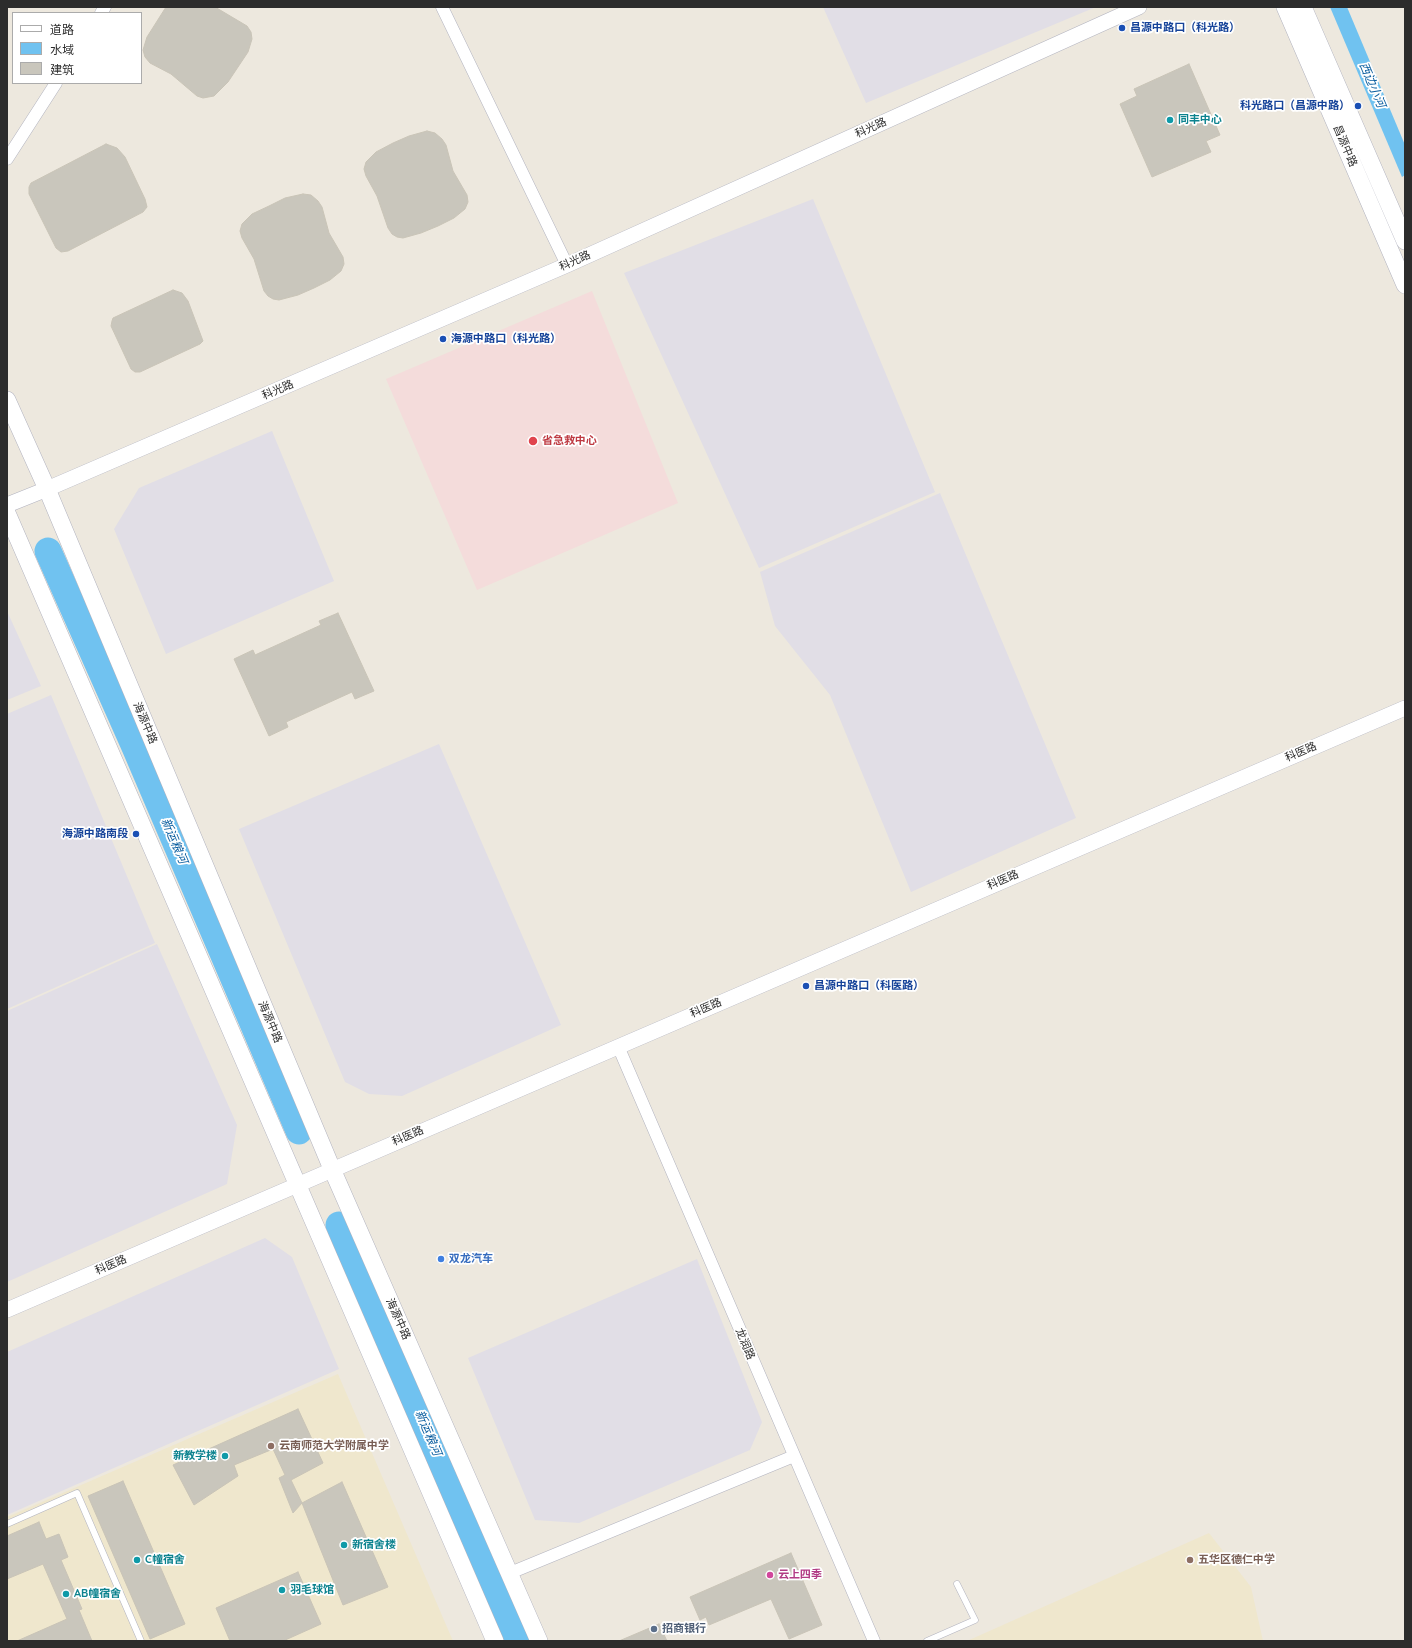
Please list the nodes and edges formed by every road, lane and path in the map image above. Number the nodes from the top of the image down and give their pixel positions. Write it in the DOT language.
graph roads {
  1 [pos="442,7"];
  2 [pos="1139,7"];
  3 [pos="1285,7"];
  4 [pos="1303,7"];
  5 [pos="55,84"];
  6 [pos="7,160"];
  7 [pos="1405,241"];
  8 [pos="567,265"];
  9 [pos="1405,285"];
  10 [pos="7,400"];
  11 [pos="47,489"];
  12 [pos="7,504"];
  13 [pos="7,513"];
  14 [pos="1405,708"];
  15 [pos="618,1046"];
  16 [pos="332,1169"];
  17 [pos="298,1184"];
  18 [pos="7,1310"];
  19 [pos="794,1456"];
  20 [pos="7,1524"];
  21 [pos="510,1573"];
  22 [pos="957,1584"];
  23 [pos="141,1641"];
  24 [pos="495,1641"];
  25 [pos="539,1641"];
  26 [pos="874,1641"];
  27 [pos="927,1641"];
  1 -- 8 [label="street"];
  2 -- 8 [label="street, 科光路"];
  3 -- 9 [label="main road, 昌源中路"];
  4 -- 7 [label="main road, 昌源中路"];
  5 -- 6 [label="street"];
  8 -- 11 [label="street, 科光路"];
  10 -- 11 [label="main road, 海源中路"];
  11 -- 12 [label="street, 科光路"];
  11 -- 16 [label="main road, 海源中路"];
  13 -- 17 [label="main road"];
  14 -- 15 [label="street, 科医路"];
  15 -- 16 [label="street, 科医路"];
  15 -- 19 [label="street, 龙润路"];
  16 -- 17 [label="street, 科医路"];
  16 -- 21 [label="main road, 海源中路"];
  17 -- 18 [label="street, 科医路"];
  17 -- 24 [label="main road"];
  19 -- 21 [label="street"];
  19 -- 26 [label="street, 龙润路"];
  20 -- 23 [label="lane"];
  21 -- 25 [label="main road, 海源中路"];
  22 -- 27 [label="lane"];
}
